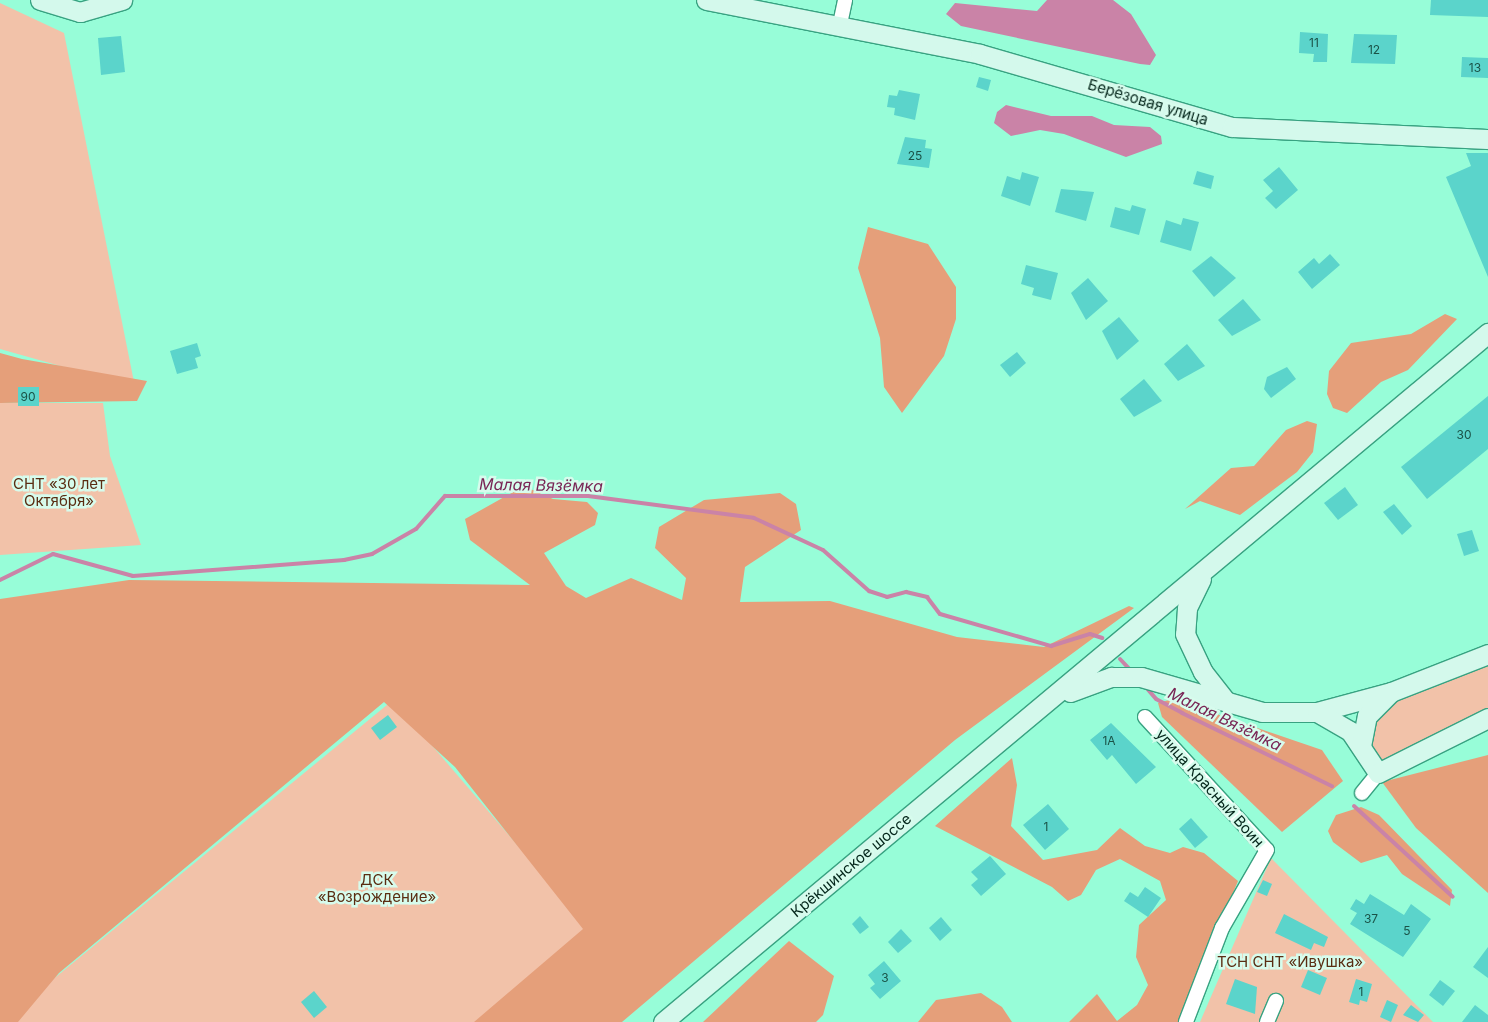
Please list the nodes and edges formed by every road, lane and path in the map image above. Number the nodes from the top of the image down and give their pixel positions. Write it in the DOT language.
graph roads {
  1 [pos="40,0"];
  2 [pos="122,0"];
  3 [pos="706,0"];
  4 [pos="845,0"];
  5 [pos="840,24"];
  6 [pos="1488,139"];
  7 [pos="1488,333"];
  8 [pos="1209,567"];
  9 [pos="1488,654"];
  10 [pos="1391,692"];
  11 [pos="1228,704"];
  12 [pos="1039,709"];
  13 [pos="1317,712"];
  14 [pos="1146,717"];
  15 [pos="1488,718"];
  16 [pos="1362,746"];
  17 [pos="1378,773"];
  18 [pos="1362,793"];
  19 [pos="1276,1001"];
  20 [pos="663,1022"];
  21 [pos="1186,1022"];
  22 [pos="1267,1022"];
  1 -- 2 [label="street"];
  3 -- 5 [label="street, Берёзовая улица"];
  4 -- 5 [label="street"];
  5 -- 6 [label="street, Берёзовая улица"];
  7 -- 8 [label="street"];
  8 -- 11 [label="street"];
  8 -- 12 [label="street"];
  9 -- 10 [label="street"];
  10 -- 13 [label="street"];
  10 -- 16 [label="street"];
  11 -- 12 [label="street"];
  11 -- 13 [label="street"];
  12 -- 20 [label="street, Крёкшинское шоссе"];
  13 -- 16 [label="street"];
  14 -- 21 [label="street, улица Красный Воин"];
  15 -- 17 [label="street"];
  16 -- 17 [label="street"];
  17 -- 18 [label="street"];
  19 -- 22 [label="street"];
}
